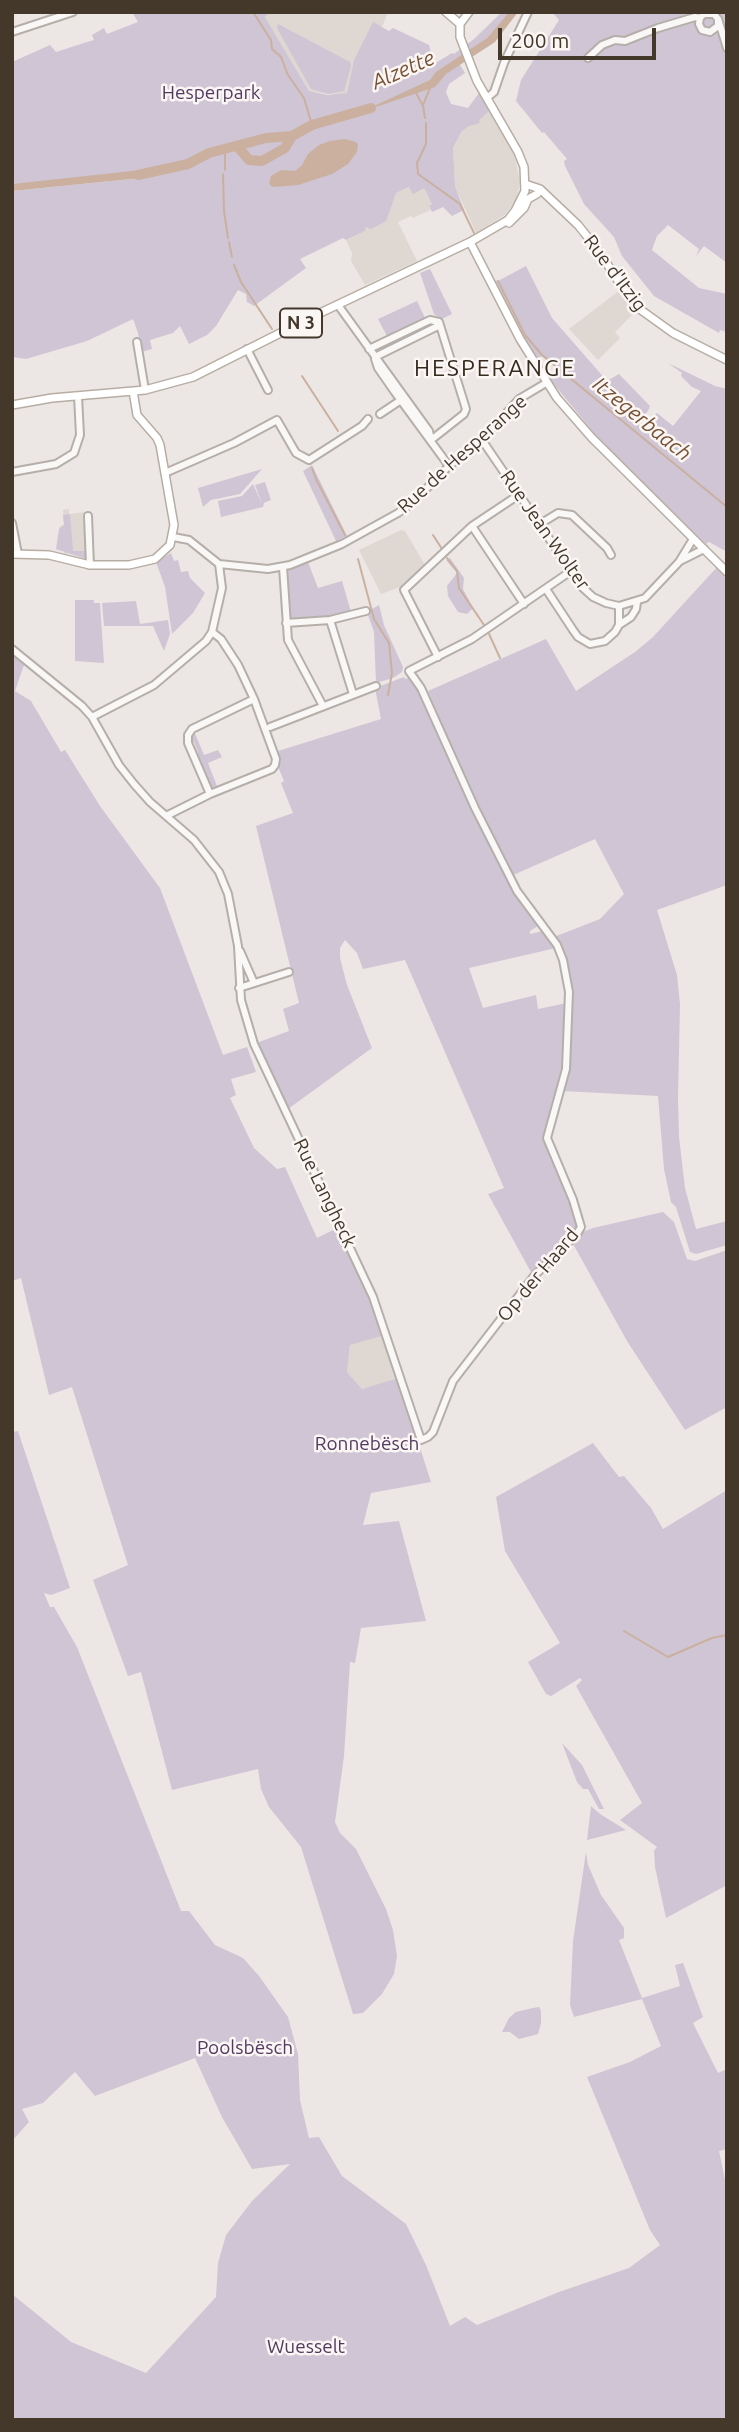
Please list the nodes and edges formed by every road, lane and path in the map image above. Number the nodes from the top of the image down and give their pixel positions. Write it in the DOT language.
graph roads {
  1 [pos="446,12"];
  2 [pos="469,12"];
  3 [pos="528,12"];
  4 [pos="69,13"];
  5 [pos="700,18"];
  6 [pos="718,19"];
  7 [pos="460,24"];
  8 [pos="12,32"];
  9 [pos="710,32"];
  10 [pos="727,48"];
  11 [pos="588,58"];
  12 [pos="487,98"];
  13 [pos="525,187"];
  14 [pos="537,194"];
  15 [pos="547,196"];
  16 [pos="495,229"];
  17 [pos="470,242"];
  18 [pos="338,304"];
  19 [pos="440,325"];
  20 [pos="137,342"];
  21 [pos="247,349"];
  22 [pos="369,349"];
  23 [pos="375,358"];
  24 [pos="727,360"];
  25 [pos="546,383"];
  26 [pos="145,390"];
  27 [pos="268,390"];
  28 [pos="133,391"];
  29 [pos="78,396"];
  30 [pos="403,399"];
  31 [pos="12,405"];
  32 [pos="380,414"];
  33 [pos="368,419"];
  34 [pos="431,440"];
  35 [pos="482,440"];
  36 [pos="449,466"];
  37 [pos="12,472"];
  38 [pos="166,473"];
  39 [pos="520,494"];
  40 [pos="88,516"];
  41 [pos="12,523"];
  42 [pos="540,524"];
  43 [pos="472,526"];
  44 [pos="173,537"];
  45 [pos="693,539"];
  46 [pos="704,549"];
  47 [pos="15,554"];
  48 [pos="611,555"];
  49 [pos="679,562"];
  50 [pos="219,564"];
  51 [pos="90,565"];
  52 [pos="283,567"];
  53 [pos="571,571"];
  54 [pos="727,572"];
  55 [pos="546,589"];
  56 [pos="637,602"];
  57 [pos="524,604"];
  58 [pos="619,606"];
  59 [pos="366,611"];
  60 [pos="330,620"];
  61 [pos="286,623"];
  62 [pos="619,625"];
  63 [pos="212,632"];
  64 [pos="12,649"];
  65 [pos="438,656"];
  66 [pos="376,686"];
  67 [pos="353,694"];
  68 [pos="254,699"];
  69 [pos="323,706"];
  70 [pos="92,717"];
  71 [pos="270,727"];
  72 [pos="210,794"];
  73 [pos="166,816"];
  74 [pos="238,946"];
  75 [pos="289,972"];
  76 [pos="254,983"];
  77 [pos="239,988"];
  78 [pos="421,1440"];
  1 -- 7 [label="main road"];
  2 -- 7 [label="main road"];
  3 -- 12 [label="street"];
  4 -- 8 [label="street"];
  5 -- 6 [label="street"];
  5 -- 9 [label="street"];
  5 -- 11 [label="street"];
  6 -- 9 [label="street"];
  6 -- 10 [label="street"];
  7 -- 12 [label="main road"];
  9 -- 10 [label="street"];
  12 -- 13 [label="main road"];
  13 -- 14 [label="main road"];
  13 -- 15 [label="main road, Rue d'Itzig"];
  13 -- 16 [label="main road, N 3"];
  14 -- 15 [label="main road"];
  14 -- 16 [label="main road"];
  15 -- 24 [label="main road, Rue d'Itzig"];
  16 -- 17 [label="main road, N 3"];
  17 -- 18 [label="main road, N 3"];
  17 -- 25 [label="main road"];
  18 -- 21 [label="main road, N 3"];
  18 -- 22 [label="street"];
  19 -- 22 [label="street"];
  19 -- 23 [label="street"];
  19 -- 34 [label="street"];
  20 -- 26 [label="street"];
  21 -- 26 [label="main road, N 3"];
  21 -- 27 [label="street"];
  22 -- 23 [label="street"];
  23 -- 30 [label="street"];
  25 -- 35 [label="street, Rue de Hesperange"];
  25 -- 45 [label="main road"];
  26 -- 28 [label="main road, N 3"];
  28 -- 29 [label="main road, N 3"];
  28 -- 38 [label="main road"];
  29 -- 31 [label="main road, N 3"];
  29 -- 37 [label="street"];
  30 -- 32 [label="street"];
  30 -- 34 [label="street"];
  33 -- 38 [label="street"];
  34 -- 36 [label="street"];
  35 -- 36 [label="street, Rue de Hesperange"];
  35 -- 39 [label="street, Rue Jean Wolter"];
  36 -- 52 [label="street, Rue de Hesperange"];
  38 -- 44 [label="main road"];
  39 -- 42 [label="street, Rue Jean Wolter"];
  39 -- 43 [label="street"];
  40 -- 51 [label="street"];
  41 -- 47 [label="street"];
  42 -- 48 [label="street"];
  42 -- 53 [label="street, Rue Jean Wolter"];
  43 -- 57 [label="street"];
  43 -- 65 [label="street"];
  44 -- 50 [label="street"];
  44 -- 51 [label="main road"];
  45 -- 46 [label="main road"];
  45 -- 49 [label="street"];
  46 -- 49 [label="street"];
  46 -- 54 [label="main road"];
  47 -- 51 [label="main road"];
  49 -- 56 [label="street"];
  50 -- 52 [label="street, Rue de Hesperange"];
  50 -- 63 [label="street"];
  52 -- 61 [label="street"];
  53 -- 55 [label="street"];
  53 -- 58 [label="street, Rue Jean Wolter"];
  55 -- 57 [label="street"];
  55 -- 62 [label="street"];
  56 -- 58 [label="street"];
  56 -- 62 [label="street"];
  57 -- 65 [label="street"];
  58 -- 62 [label="street"];
  59 -- 60 [label="street"];
  60 -- 61 [label="street"];
  60 -- 67 [label="street"];
  61 -- 69 [label="street"];
  63 -- 68 [label="street"];
  63 -- 70 [label="street"];
  64 -- 70 [label="street, Rue Langheck"];
  65 -- 78 [label="street, Op der Haard"];
  66 -- 67 [label="street"];
  67 -- 69 [label="street"];
  68 -- 72 [label="street"];
  68 -- 72 [label="street"];
  69 -- 71 [label="street"];
  70 -- 73 [label="street, Rue Langheck"];
  72 -- 73 [label="street"];
  73 -- 74 [label="street, Rue Langheck"];
  74 -- 76 [label="street, Rue Langheck"];
  74 -- 77 [label="street, Rue Langheck"];
  75 -- 76 [label="street"];
  76 -- 77 [label="street"];
  77 -- 78 [label="street, Rue Langheck"];
}
